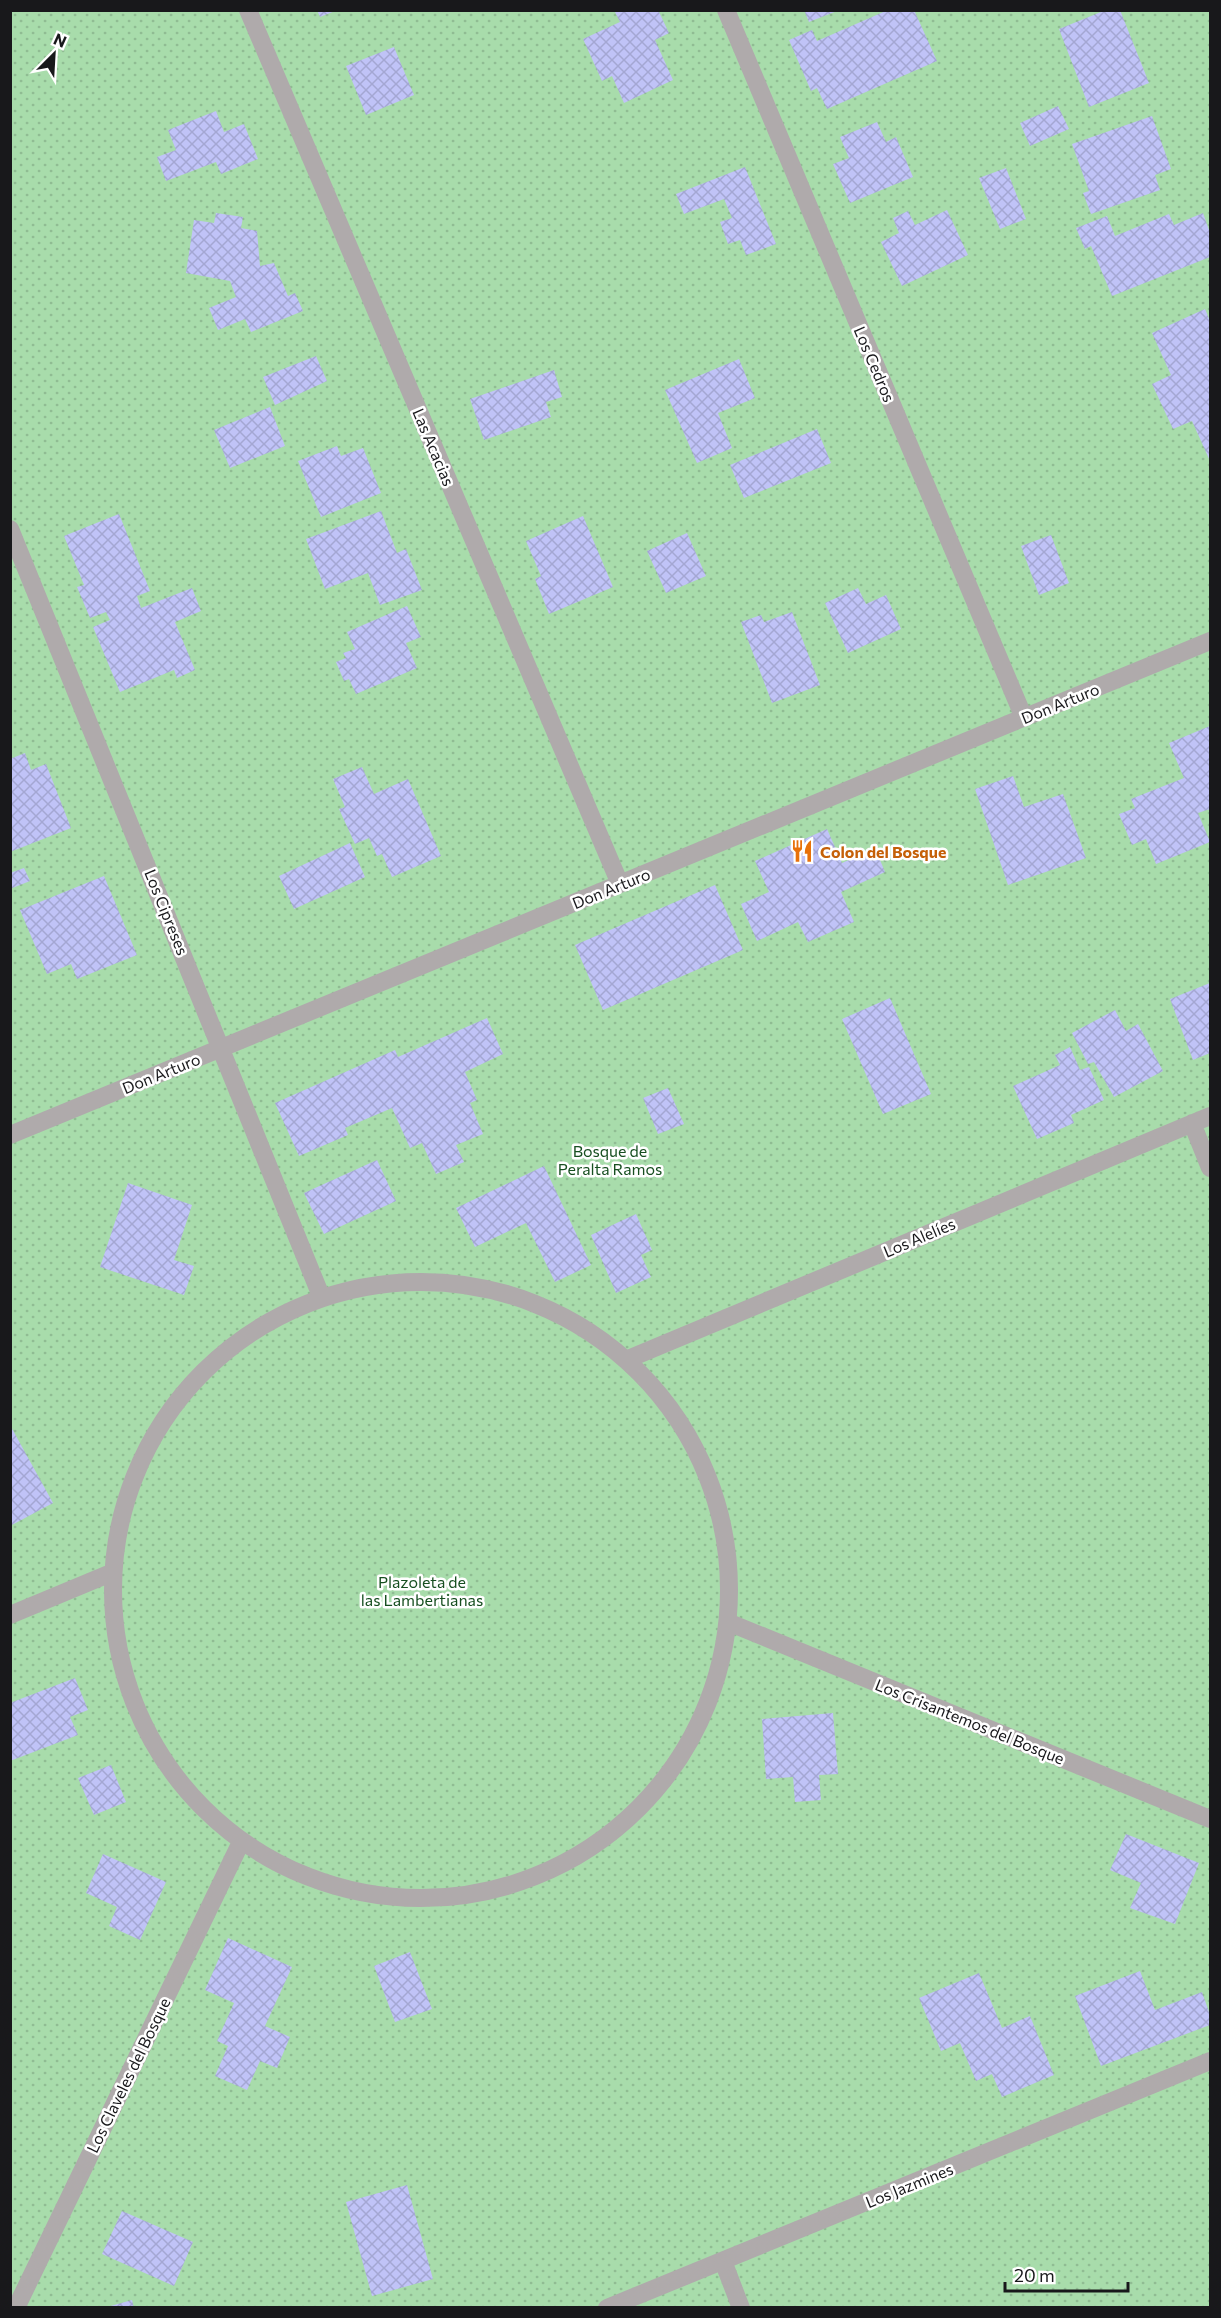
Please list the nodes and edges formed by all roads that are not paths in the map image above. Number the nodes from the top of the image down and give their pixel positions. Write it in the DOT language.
graph roads {
  1 [pos="248,10"];
  2 [pos="726,10"];
  3 [pos="10,529"];
  4 [pos="1210,641"];
  5 [pos="1024,718"];
  6 [pos="620,884"];
  7 [pos="222,1048"];
  8 [pos="1210,1116"];
  9 [pos="1192,1123"];
  10 [pos="10,1135"];
  11 [pos="1210,1168"];
  12 [pos="321,1296"];
  13 [pos="628,1359"];
  14 [pos="111,1573"];
  15 [pos="10,1615"];
  16 [pos="730,1623"];
  17 [pos="1210,1820"];
  18 [pos="241,1842"];
  19 [pos="1210,2061"];
  20 [pos="723,2261"];
  21 [pos="16,2307"];
  22 [pos="608,2307"];
  23 [pos="741,2307"];
  1 -- 6 [label="street, Las Acacias"];
  2 -- 5 [label="street, Los Cedros"];
  3 -- 7 [label="street, Los Cipreses"];
  4 -- 5 [label="street, Don Arturo"];
  5 -- 6 [label="street, Don Arturo"];
  6 -- 7 [label="street, Don Arturo"];
  7 -- 10 [label="street, Don Arturo"];
  7 -- 12 [label="street, Los Cipreses"];
  8 -- 9 [label="street, Los Alelíes"];
  9 -- 11 [label="street"];
  9 -- 13 [label="street, Los Alelíes"];
  12 -- 13 [label="street"];
  12 -- 14 [label="street"];
  13 -- 16 [label="street"];
  14 -- 15 [label="street"];
  14 -- 18 [label="street"];
  16 -- 17 [label="street, Los Crisantemos del Bosque"];
  16 -- 18 [label="street"];
  18 -- 21 [label="street, Los Claveles del Bosque"];
  19 -- 20 [label="street, Los Jazmines"];
  20 -- 22 [label="street, Los Jazmines"];
  20 -- 23 [label="street"];
}
